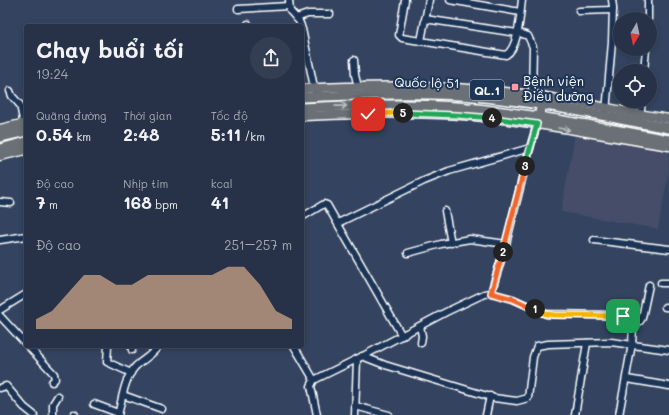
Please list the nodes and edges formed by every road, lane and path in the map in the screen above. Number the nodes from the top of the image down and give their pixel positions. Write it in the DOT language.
graph roads {
  1 [pos="405,0"];
  2 [pos="428,0"];
  3 [pos="450,0"];
  4 [pos="522,0"];
  5 [pos="612,0"];
  6 [pos="648,0"];
  7 [pos="289,3"];
  8 [pos="238,9"];
  9 [pos="613,10"];
  10 [pos="579,11"];
  11 [pos="520,12"];
  12 [pos="648,12"];
  13 [pos="330,14"];
  14 [pos="296,18"];
  15 [pos="425,20"];
  16 [pos="300,24"];
  17 [pos="517,32"];
  18 [pos="304,37"];
  19 [pos="421,41"];
  20 [pos="354,60"];
  21 [pos="358,87"];
  22 [pos="304,89"];
  23 [pos="10,91"];
  24 [pos="315,92"];
  25 [pos="532,95"];
  26 [pos="304,96"];
  27 [pos="543,101"];
  28 [pos="304,108"];
  29 [pos="641,108"];
  30 [pos="314,111"];
  31 [pos="606,113"];
  32 [pos="304,115"];
  33 [pos="24,119"];
  34 [pos="640,119"];
  35 [pos="669,119"];
  36 [pos="538,120"];
  37 [pos="24,126"];
  38 [pos="24,127"];
  39 [pos="669,128"];
  40 [pos="0,129"];
  41 [pos="0,137"];
  42 [pos="669,140"];
  43 [pos="24,143"];
  44 [pos="669,146"];
  45 [pos="530,148"];
  46 [pos="0,149"];
  47 [pos="24,150"];
  48 [pos="0,156"];
  49 [pos="0,202"];
  50 [pos="11,203"];
  51 [pos="445,211"];
  52 [pos="304,215"];
  53 [pos="338,223"];
  54 [pos="24,236"];
  55 [pos="0,240"];
  56 [pos="594,240"];
  57 [pos="451,242"];
  58 [pos="506,244"];
  59 [pos="669,249"];
  60 [pos="408,253"];
  61 [pos="661,283"];
  62 [pos="669,283"];
  63 [pos="649,285"];
  64 [pos="491,293"];
  65 [pos="24,295"];
  66 [pos="0,310"];
  67 [pos="0,316"];
  68 [pos="633,324"];
  69 [pos="420,326"];
  70 [pos="402,336"];
  71 [pos="24,342"];
  72 [pos="421,342"];
  73 [pos="586,343"];
  74 [pos="632,344"];
  75 [pos="30,348"];
  76 [pos="108,348"];
  77 [pos="157,348"];
  78 [pos="295,348"];
  79 [pos="669,350"];
  80 [pos="360,358"];
  81 [pos="131,373"];
  82 [pos="626,379"];
  83 [pos="314,380"];
  84 [pos="52,382"];
  85 [pos="669,386"];
  86 [pos="0,388"];
  87 [pos="123,395"];
  88 [pos="58,396"];
  89 [pos="490,396"];
  90 [pos="94,404"];
  91 [pos="355,406"];
  92 [pos="162,409"];
  93 [pos="118,414"];
  94 [pos="34,415"];
  95 [pos="53,415"];
  96 [pos="317,415"];
  97 [pos="355,415"];
  98 [pos="389,415"];
  99 [pos="486,415"];
  100 [pos="575,415"];
  101 [pos="619,415"];
  1 -- 19 [label="street"];
  2 -- 15 [label="street"];
  3 -- 11 [label="street"];
  4 -- 11 [label="street"];
  5 -- 9 [label="street"];
  6 -- 12 [label="street"];
  7 -- 8 [label="street"];
  7 -- 14 [label="street"];
  9 -- 10 [label="street"];
  9 -- 31 [label="street"];
  11 -- 17 [label="street"];
  13 -- 14 [label="street"];
  14 -- 16 [label="street"];
  15 -- 17 [label="street"];
  15 -- 19 [label="street"];
  17 -- 19 [label="street"];
  17 -- 25 [label="street"];
  18 -- 24 [label="street"];
  20 -- 21 [label="street"];
  21 -- 24 [label="main road, Quốc lộ 51 / QL.1"];
  21 -- 25 [label="main road, Quốc lộ 51 / QL.1"];
  22 -- 24 [label="main road, Quốc lộ 51 / QL.1"];
  23 -- 33 [label="street"];
  24 -- 26 [label="highway, Quốc lộ 51 / QL.1"];
  24 -- 27 [label="highway, Quốc lộ 51 / QL.1"];
  25 -- 27 [label="main road, Quốc lộ 51 / QL.1"];
  27 -- 31 [label="highway, Quốc lộ 51 / QL.1"];
  27 -- 36 [label="highway"];
  28 -- 30 [label="highway, Quốc lộ 51 / QL.1"];
  29 -- 34 [label="street"];
  30 -- 32 [label="main road, Quốc lộ 51 / QL.1"];
  30 -- 36 [label="highway, Quốc lộ 51 / QL.1, one-way"];
  31 -- 34 [label="highway, Quốc lộ 51 / QL.1"];
  34 -- 35 [label="main road, Quốc lộ 51 / QL.1"];
  34 -- 39 [label="highway, Quốc lộ 51 / QL.1"];
  36 -- 42 [label="highway, Quốc lộ 51 / QL.1"];
  36 -- 44 [label="main road, Quốc lộ 51 / QL.1, one-way"];
  36 -- 45 [label="street"];
  37 -- 40 [label="main road"];
  38 -- 41 [label="highway"];
  43 -- 46 [label="highway"];
  45 -- 53 [label="street"];
  45 -- 58 [label="street"];
  47 -- 48 [label="main road"];
  49 -- 50 [label="street"];
  51 -- 57 [label="street"];
  52 -- 53 [label="street"];
  53 -- 70 [label="street"];
  54 -- 55 [label="street"];
  56 -- 59 [label="street"];
  57 -- 58 [label="street"];
  57 -- 60 [label="street"];
  58 -- 64 [label="street"];
  61 -- 62 [label="street"];
  63 -- 68 [label="street"];
  64 -- 68 [label="street"];
  64 -- 69 [label="street"];
  65 -- 66 [label="street"];
  67 -- 71 [label="street"];
  68 -- 74 [label="street"];
  69 -- 70 [label="street"];
  69 -- 72 [label="street"];
  70 -- 80 [label="street"];
  73 -- 74 [label="street"];
  73 -- 89 [label="street"];
  73 -- 100 [label="street"];
  74 -- 79 [label="street"];
  74 -- 82 [label="street"];
  75 -- 84 [label="street"];
  76 -- 81 [label="street"];
  77 -- 81 [label="street"];
  78 -- 83 [label="street"];
  80 -- 83 [label="street"];
  80 -- 89 [label="street"];
  80 -- 91 [label="street"];
  81 -- 87 [label="street"];
  82 -- 85 [label="street"];
  82 -- 101 [label="street"];
  83 -- 96 [label="street"];
  86 -- 94 [label="street"];
  87 -- 92 [label="street"];
  87 -- 93 [label="street"];
  88 -- 95 [label="street"];
  89 -- 99 [label="street"];
  90 -- 93 [label="street"];
  91 -- 97 [label="street"];
  91 -- 98 [label="street"];
}
